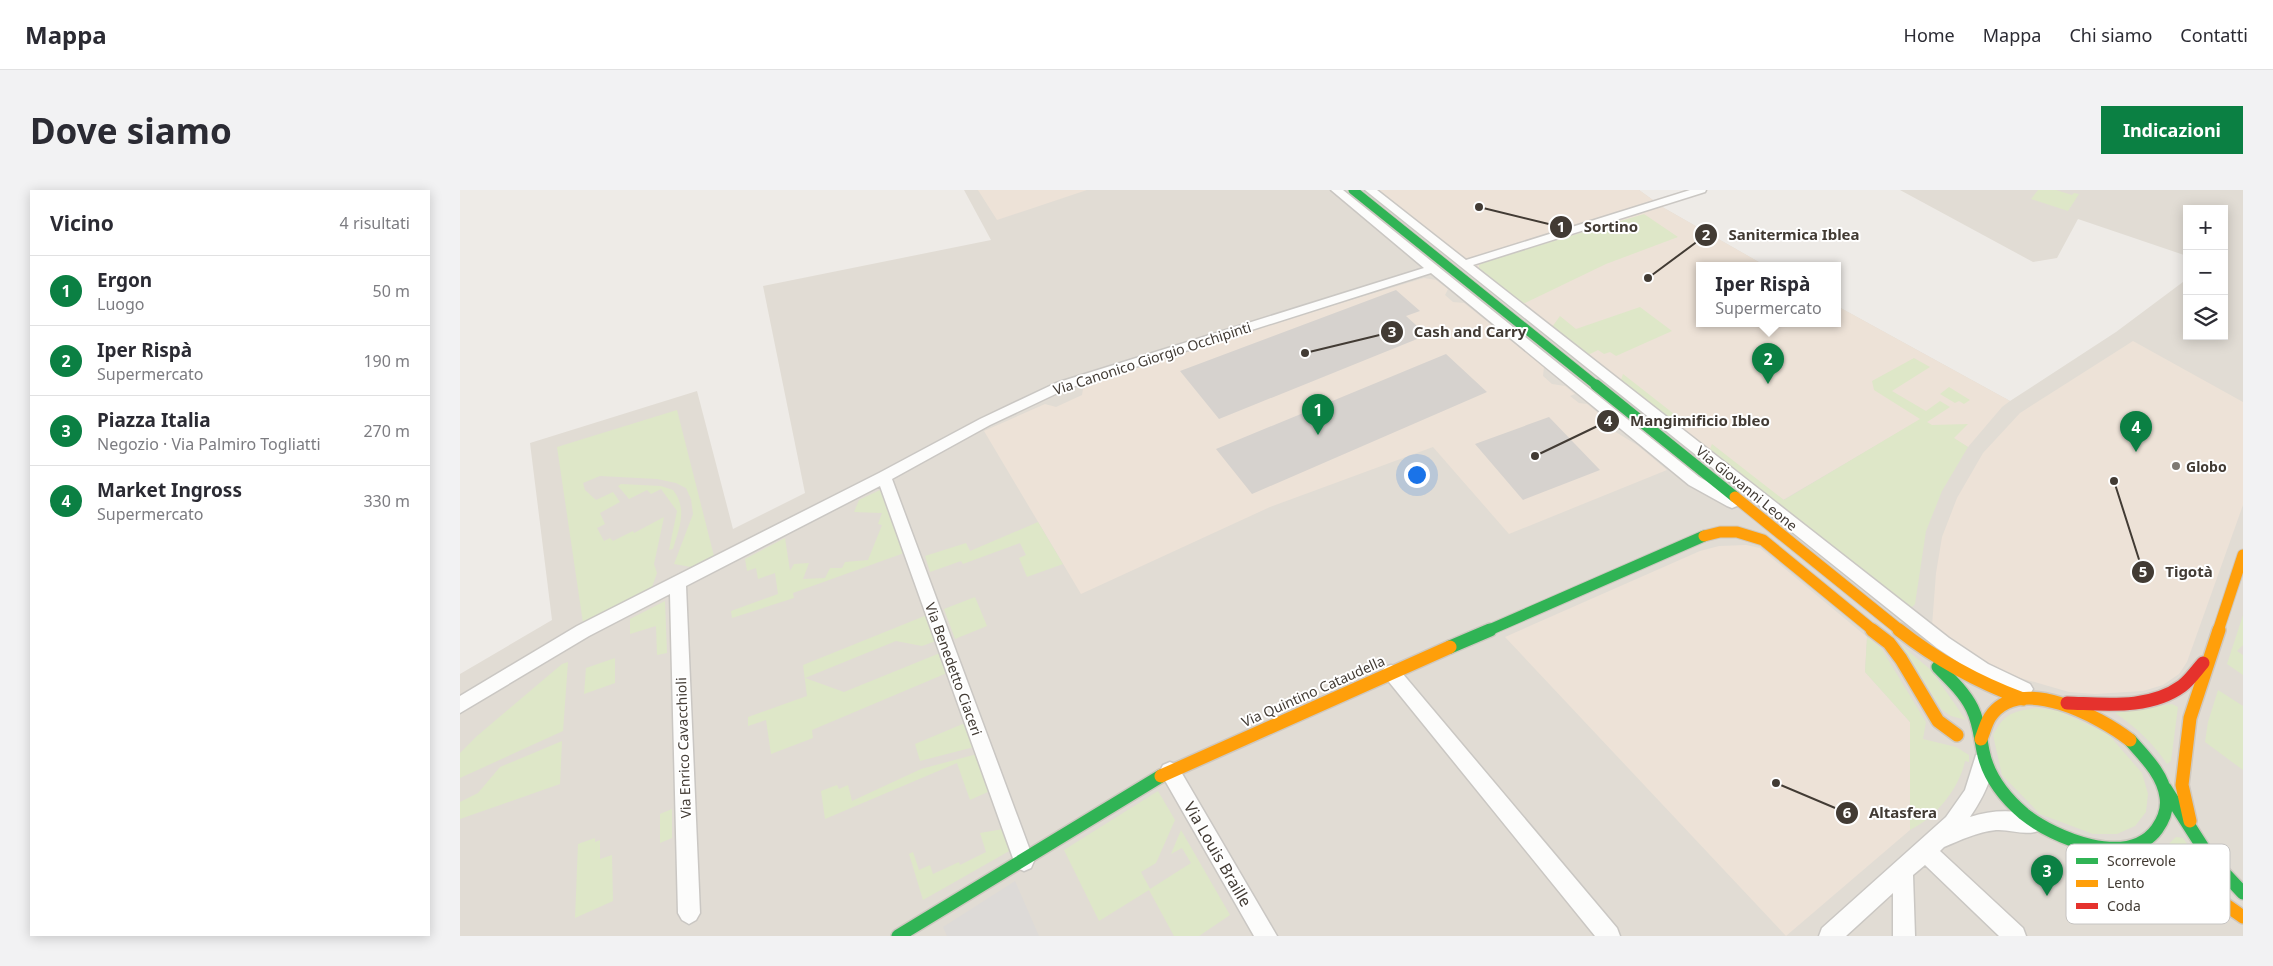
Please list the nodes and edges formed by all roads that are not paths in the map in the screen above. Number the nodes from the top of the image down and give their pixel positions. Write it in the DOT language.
graph roads {
  1 [pos="1336,190"];
  2 [pos="1353,190"];
  3 [pos="1370,190"];
  4 [pos="1701,190"];
  5 [pos="1464,264"];
  6 [pos="1432,269"];
  7 [pos="884,477"];
  8 [pos="1755,513"];
  9 [pos="2243,555"];
  10 [pos="678,583"];
  11 [pos="2239,584"];
  12 [pos="1912,640"];
  13 [pos="2209,656"];
  14 [pos="1391,672"];
  15 [pos="2023,699"];
  16 [pos="2058,702"];
  17 [pos="460,705"];
  18 [pos="1957,735"];
  19 [pos="1982,748"];
  20 [pos="1170,771"];
  21 [pos="2159,778"];
  22 [pos="2182,785"];
  23 [pos="2174,802"];
  24 [pos="2165,818"];
  25 [pos="2043,827"];
  26 [pos="2194,835"];
  27 [pos="1942,838"];
  28 [pos="2082,844"];
  29 [pos="2140,844"];
  30 [pos="2201,844"];
  31 [pos="1926,852"];
  32 [pos="1024,860"];
  33 [pos="1903,870"];
  34 [pos="2230,880"];
  35 [pos="2243,893"];
  36 [pos="2230,908"];
  37 [pos="689,914"];
  38 [pos="2243,917"];
  39 [pos="898,936"];
  40 [pos="1266,936"];
  41 [pos="1609,936"];
  42 [pos="1830,936"];
  43 [pos="1904,936"];
  44 [pos="2016,936"];
  1 -- 6 [label="street"];
  2 -- 8 [label="main road, Via Giovanni Leone"];
  3 -- 5 [label="street"];
  4 -- 5 [label="street"];
  5 -- 16 [label="street"];
  6 -- 7 [label="street, Via Canonico Giorgio Occhipinti"];
  6 -- 8 [label="street"];
  7 -- 10 [label="street, Via Canonico Giorgio Occhipinti"];
  7 -- 32 [label="street, Via Benedetto Ciaceri"];
  8 -- 12 [label="main road, Via Giovanni Leone"];
  9 -- 11 [label="main road"];
  10 -- 17 [label="street, Via Canonico Giorgio Occhipinti"];
  10 -- 37 [label="street, Via Enrico Cavacchioli"];
  11 -- 13 [label="main road"];
  12 -- 15 [label="main road"];
  12 -- 19 [label="main road"];
  13 -- 16 [label="main road"];
  13 -- 22 [label="main road"];
  14 -- 18 [label="main road, Via Quintino Cataudella"];
  14 -- 20 [label="main road, Via Quintino Cataudella"];
  14 -- 41 [label="street"];
  15 -- 16 [label="main road"];
  15 -- 19 [label="main road"];
  16 -- 21 [label="main road"];
  19 -- 25 [label="main road"];
  19 -- 27 [label="street"];
  20 -- 32 [label="main road, Via Quintino Cataudella"];
  20 -- 40 [label="street, Via Louis Braille"];
  21 -- 23 [label="main road"];
  21 -- 24 [label="main road"];
  22 -- 23 [label="main road"];
  22 -- 26 [label="main road"];
  23 -- 24 [label="main road"];
  23 -- 26 [label="main road"];
  24 -- 29 [label="main road"];
  25 -- 27 [label="street"];
  25 -- 28 [label="main road"];
  26 -- 30 [label="main road"];
  27 -- 31 [label="street"];
  31 -- 33 [label="street"];
  31 -- 44 [label="street"];
  32 -- 39 [label="main road, Via Quintino Cataudella"];
  33 -- 42 [label="street"];
  33 -- 43 [label="street"];
  34 -- 35 [label="main road"];
  36 -- 38 [label="main road"];
}
